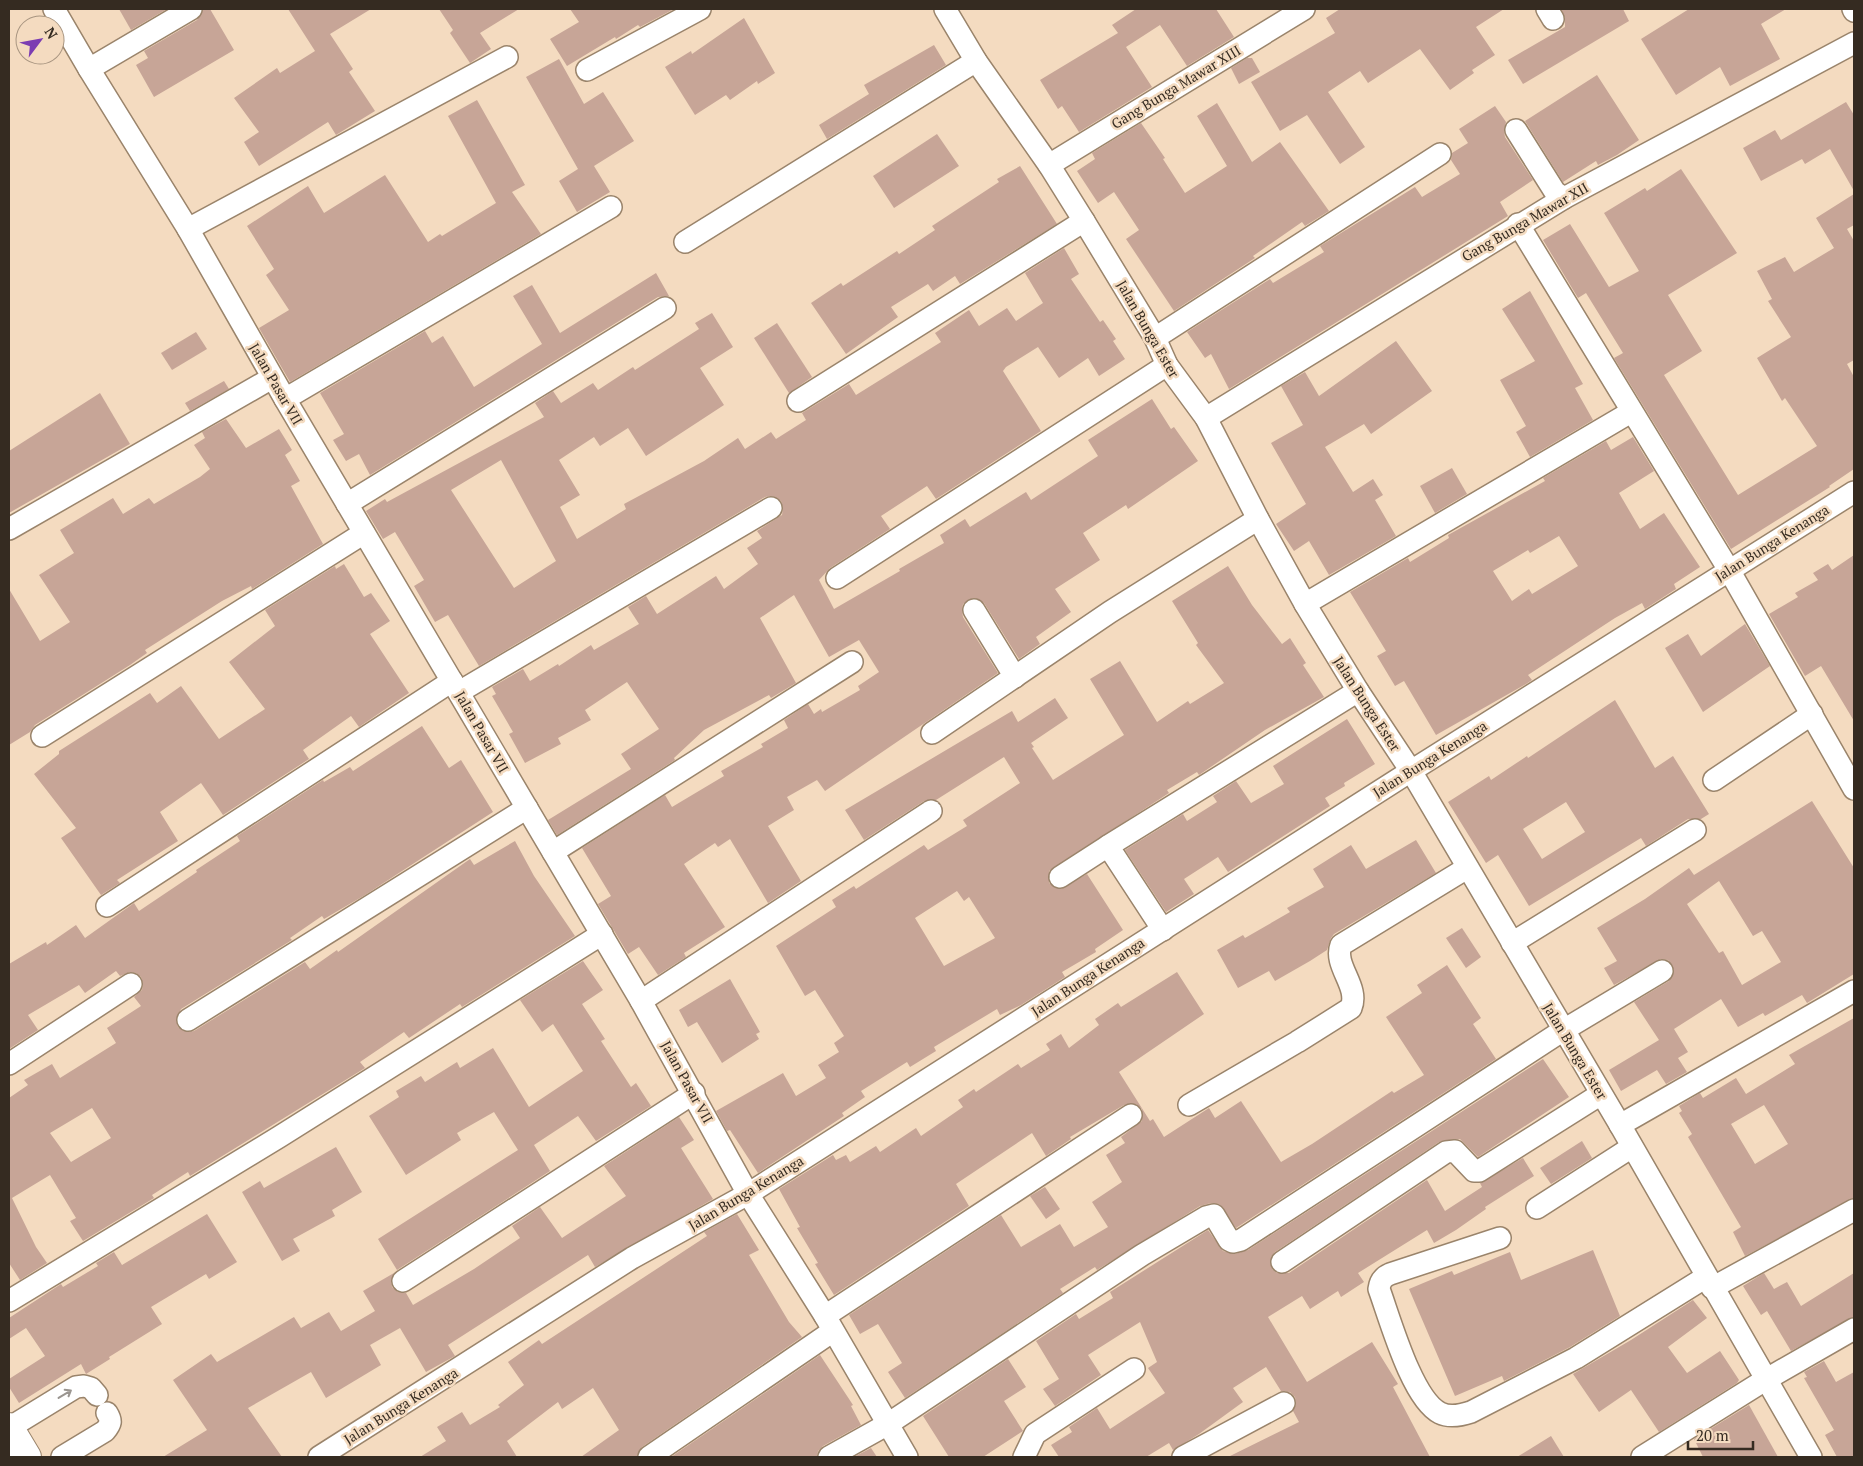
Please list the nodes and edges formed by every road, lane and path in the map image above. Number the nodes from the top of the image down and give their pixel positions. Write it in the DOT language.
graph roads {
  1 [pos="54,9"];
  2 [pos="191,9"];
  3 [pos="700,9"];
  4 [pos="944,9"];
  5 [pos="1304,9"];
  6 [pos="1854,43"];
  7 [pos="507,57"];
  8 [pos="976,60"];
  9 [pos="89,69"];
  10 [pos="587,70"];
  11 [pos="1516,130"];
  12 [pos="1440,154"];
  13 [pos="1049,165"];
  14 [pos="1564,198"];
  15 [pos="611,207"];
  16 [pos="1084,221"];
  17 [pos="1518,224"];
  18 [pos="188,229"];
  19 [pos="685,242"];
  20 [pos="665,308"];
  21 [pos="1155,338"];
  22 [pos="1167,365"];
  23 [pos="272,378"];
  24 [pos="285,399"];
  25 [pos="798,401"];
  26 [pos="1631,412"];
  27 [pos="1206,418"];
  28 [pos="1854,492"];
  29 [pos="347,504"];
  30 [pos="771,508"];
  31 [pos="1258,519"];
  32 [pos="9,529"];
  33 [pos="364,533"];
  34 [pos="1729,570"];
  35 [pos="837,578"];
  36 [pos="1305,604"];
  37 [pos="974,610"];
  38 [pos="852,662"];
  39 [pos="1014,677"];
  40 [pos="455,687"];
  41 [pos="1358,691"];
  42 [pos="1812,714"];
  43 [pos="932,733"];
  44 [pos="42,736"];
  45 [pos="1847,757"];
  46 [pos="1411,771"];
  47 [pos="1714,780"];
  48 [pos="1854,789"];
  49 [pos="527,808"];
  50 [pos="931,811"];
  51 [pos="1695,830"];
  52 [pos="1108,846"];
  53 [pos="552,852"];
  54 [pos="1467,868"];
  55 [pos="1060,877"];
  56 [pos="107,906"];
  57 [pos="1162,930"];
  58 [pos="602,934"];
  59 [pos="1512,943"];
  60 [pos="1662,971"];
  61 [pos="131,984"];
  62 [pos="1854,991"];
  63 [pos="641,1001"];
  64 [pos="188,1020"];
  65 [pos="1562,1031"];
  66 [pos="9,1064"];
  67 [pos="694,1092"];
  68 [pos="1601,1094"];
  69 [pos="1189,1105"];
  70 [pos="1131,1115"];
  71 [pos="1620,1125"];
  72 [pos="1632,1146"];
  73 [pos="748,1194"];
  74 [pos="1537,1208"];
  75 [pos="1854,1210"];
  76 [pos="1500,1238"];
  77 [pos="1282,1262"];
  78 [pos="403,1281"];
  79 [pos="1709,1282"];
  80 [pos="9,1301"];
  81 [pos="829,1324"];
  82 [pos="1854,1329"];
  83 [pos="1134,1369"];
  84 [pos="1765,1380"];
  85 [pos="1284,1403"];
  86 [pos="888,1424"];
  87 [pos="9,1428"];
  88 [pos="27,1457"];
  89 [pos="62,1457"];
  90 [pos="320,1457"];
  91 [pos="648,1457"];
  92 [pos="829,1457"];
  93 [pos="907,1457"];
  94 [pos="1024,1457"];
  95 [pos="1183,1457"];
  96 [pos="1642,1457"];
  97 [pos="1811,1457"];
  1 -- 9 [label="street, Jalan Pasar VII"];
  2 -- 9 [label="street"];
  3 -- 10 [label="street"];
  4 -- 8 [label="street, Jalan Bunga Ester"];
  5 -- 13 [label="street, Gang Bunga Mawar XIII"];
  6 -- 14 [label="street, Gang Bunga Mawar XII"];
  7 -- 18 [label="street"];
  8 -- 13 [label="street, Jalan Bunga Ester"];
  8 -- 19 [label="street"];
  9 -- 18 [label="street, Jalan Pasar VII"];
  11 -- 14 [label="street"];
  12 -- 21 [label="street"];
  13 -- 16 [label="street, Jalan Bunga Ester"];
  14 -- 17 [label="street, Gang Bunga Mawar XII"];
  15 -- 24 [label="street"];
  16 -- 21 [label="street, Jalan Bunga Ester"];
  16 -- 25 [label="street"];
  17 -- 26 [label="street"];
  17 -- 27 [label="street, Gang Bunga Mawar XII"];
  18 -- 23 [label="street, Jalan Pasar VII"];
  20 -- 29 [label="street"];
  21 -- 22 [label="street, Jalan Bunga Ester"];
  22 -- 27 [label="street, Jalan Bunga Ester"];
  22 -- 35 [label="street"];
  23 -- 24 [label="street, Jalan Pasar VII"];
  23 -- 32 [label="street"];
  24 -- 29 [label="street, Jalan Pasar VII"];
  26 -- 34 [label="street"];
  26 -- 36 [label="street"];
  27 -- 31 [label="street, Jalan Bunga Ester"];
  28 -- 34 [label="street, Jalan Bunga Kenanga"];
  29 -- 33 [label="street, Jalan Pasar VII"];
  30 -- 40 [label="street"];
  31 -- 36 [label="street, Jalan Bunga Ester"];
  31 -- 39 [label="street"];
  33 -- 40 [label="street, Jalan Pasar VII"];
  33 -- 44 [label="street"];
  34 -- 42 [label="street"];
  34 -- 46 [label="street, Jalan Bunga Kenanga"];
  36 -- 41 [label="street, Jalan Bunga Ester"];
  37 -- 39 [label="street"];
  38 -- 53 [label="street"];
  39 -- 43 [label="street"];
  40 -- 49 [label="street, Jalan Pasar VII"];
  40 -- 56 [label="street"];
  41 -- 46 [label="street, Jalan Bunga Ester"];
  41 -- 52 [label="street"];
  42 -- 45 [label="street"];
  42 -- 47 [label="street"];
  45 -- 48 [label="street"];
  46 -- 54 [label="street, Jalan Bunga Ester"];
  46 -- 57 [label="street, Jalan Bunga Kenanga"];
  49 -- 53 [label="street, Jalan Pasar VII"];
  49 -- 64 [label="street"];
  50 -- 63 [label="street"];
  51 -- 59 [label="street"];
  52 -- 55 [label="street"];
  52 -- 57 [label="street"];
  53 -- 58 [label="street, Jalan Pasar VII"];
  54 -- 59 [label="street, Jalan Bunga Ester"];
  54 -- 69 [label="street"];
  57 -- 73 [label="street, Jalan Bunga Kenanga"];
  58 -- 63 [label="street, Jalan Pasar VII"];
  58 -- 80 [label="street"];
  59 -- 65 [label="street, Jalan Bunga Ester"];
  60 -- 65 [label="street"];
  61 -- 66 [label="street"];
  62 -- 71 [label="street"];
  63 -- 67 [label="street, Jalan Pasar VII"];
  65 -- 68 [label="street, Jalan Bunga Ester"];
  65 -- 86 [label="street"];
  67 -- 73 [label="street, Jalan Pasar VII"];
  67 -- 78 [label="street"];
  68 -- 71 [label="street, Jalan Bunga Ester"];
  68 -- 77 [label="street"];
  70 -- 81 [label="street"];
  71 -- 72 [label="street, Jalan Bunga Ester"];
  72 -- 74 [label="street"];
  72 -- 79 [label="street, Jalan Bunga Ester"];
  73 -- 81 [label="street, Jalan Pasar VII"];
  73 -- 90 [label="street, Jalan Bunga Kenanga"];
  75 -- 79 [label="street"];
  76 -- 79 [label="street"];
  79 -- 84 [label="street, Jalan Bunga Ester"];
  81 -- 86 [label="street, Jalan Pasar VII"];
  81 -- 91 [label="street"];
  82 -- 84 [label="street"];
  83 -- 94 [label="street"];
  84 -- 96 [label="street"];
  84 -- 97 [label="street, Jalan Bunga Ester"];
  85 -- 95 [label="street"];
  86 -- 92 [label="street"];
  86 -- 93 [label="street, Jalan Pasar VII"];
  87 -- 88 [label="highway"];
  87 -- 89 [label="street, one-way"];
}
